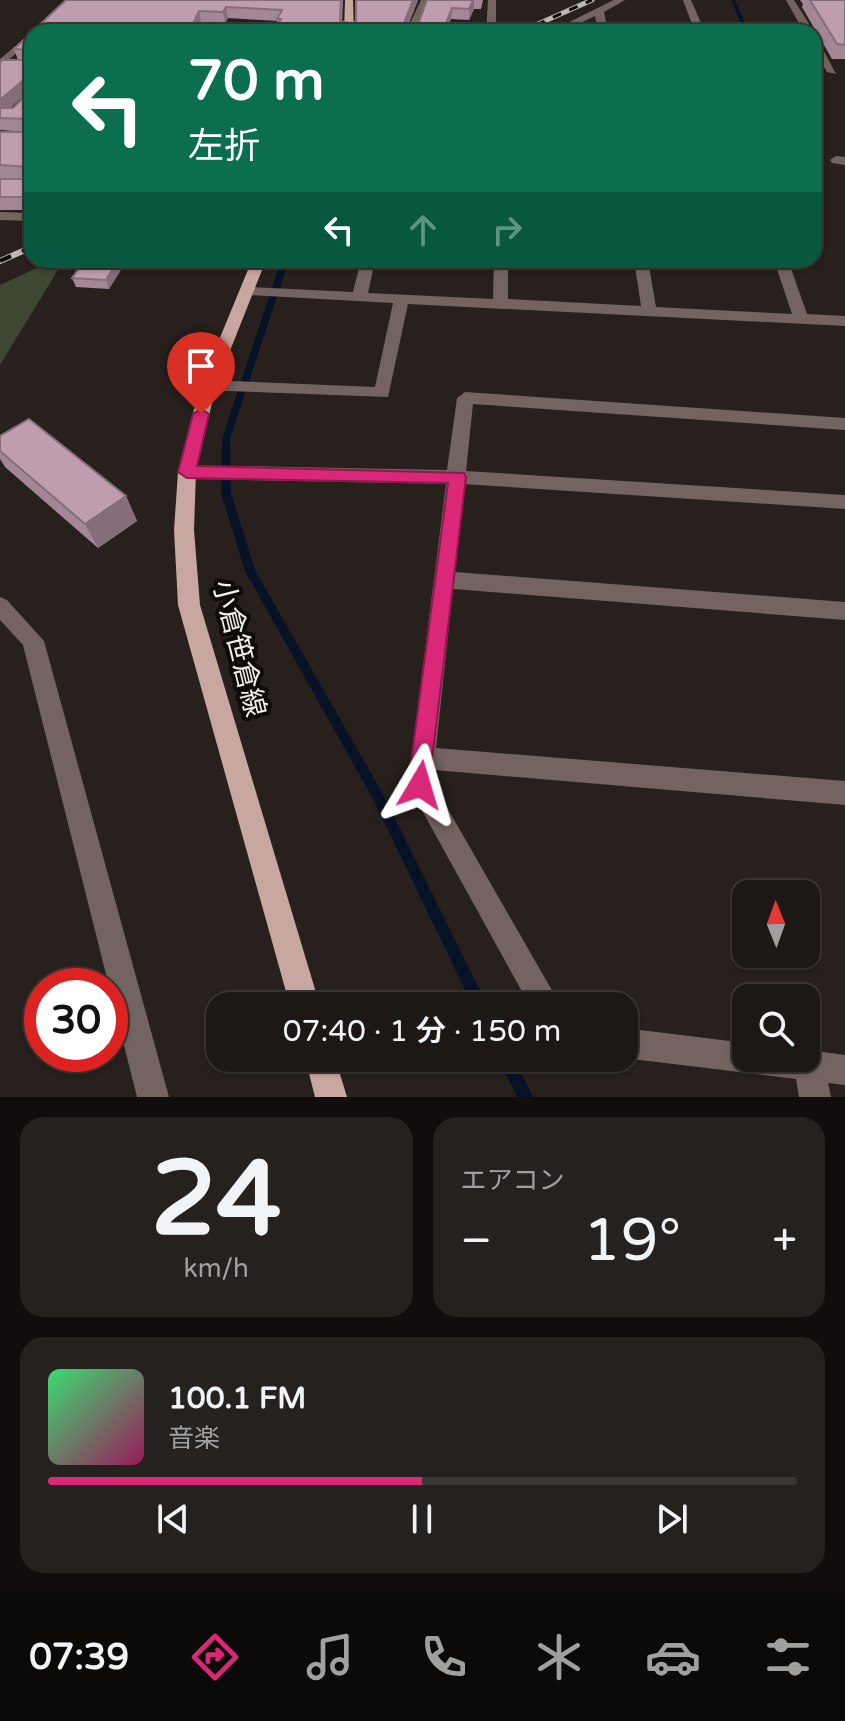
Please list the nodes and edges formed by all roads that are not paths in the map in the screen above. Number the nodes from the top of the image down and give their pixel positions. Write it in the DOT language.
graph roads {
  1 [pos="349,0"];
  2 [pos="425,0"];
  3 [pos="492,0"];
  4 [pos="621,0"];
  5 [pos="687,0"];
  6 [pos="790,0"];
  7 [pos="599,11"];
  8 [pos="349,24"];
  9 [pos="414,24"];
  10 [pos="491,24"];
  11 [pos="571,24"];
  12 [pos="601,24"];
  13 [pos="697,24"];
  14 [pos="804,24"];
  15 [pos="24,44"];
  16 [pos="822,55"];
  17 [pos="4,66"];
  18 [pos="822,72"];
  19 [pos="832,72"];
  20 [pos="845,73"];
  21 [pos="0,216"];
  22 [pos="24,217"];
  23 [pos="256,268"];
  24 [pos="366,268"];
  25 [pos="501,268"];
  26 [pos="642,268"];
  27 [pos="784,268"];
  28 [pos="248,291"];
  29 [pos="359,297"];
  30 [pos="402,298"];
  31 [pos="500,302"];
  32 [pos="649,309"];
  33 [pos="801,318"];
  34 [pos="845,321"];
  35 [pos="208,386"];
  36 [pos="845,424"];
  37 [pos="187,472"];
  38 [pos="458,477"];
  39 [pos="845,502"];
  40 [pos="445,580"];
  41 [pos="0,606"];
  42 [pos="845,611"];
  43 [pos="423,758"];
  44 [pos="845,793"];
  45 [pos="301,992"];
  46 [pos="538,992"];
  47 [pos="638,1045"];
  48 [pos="732,1056"];
  49 [pos="820,1067"];
  50 [pos="845,1070"];
  51 [pos="324,1072"];
  52 [pos="810,1072"];
  53 [pos="153,1097"];
  54 [pos="331,1097"];
  55 [pos="815,1097"];
  1 -- 8 [label="main road"];
  2 -- 9 [label="street"];
  3 -- 10 [label="street"];
  4 -- 7 [label="street"];
  5 -- 13 [label="street"];
  6 -- 14 [label="street"];
  7 -- 11 [label="street"];
  7 -- 12 [label="street"];
  15 -- 17 [label="street"];
  16 -- 19 [label="street"];
  18 -- 19 [label="street"];
  19 -- 20 [label="street"];
  21 -- 22 [label="street"];
  23 -- 28 [label="main road, 小倉笹倉線"];
  24 -- 29 [label="street"];
  25 -- 31 [label="street"];
  26 -- 32 [label="street"];
  27 -- 33 [label="street"];
  28 -- 29 [label="street"];
  28 -- 35 [label="main road, 小倉笹倉線"];
  29 -- 30 [label="street"];
  30 -- 31 [label="street"];
  30 -- 35 [label="street"];
  31 -- 32 [label="street"];
  32 -- 33 [label="street"];
  33 -- 34 [label="street"];
  35 -- 37 [label="main road, 小倉笹倉線"];
  36 -- 38 [label="street"];
  37 -- 38 [label="street"];
  37 -- 45 [label="main road, 小倉笹倉線"];
  38 -- 39 [label="street"];
  38 -- 40 [label="street"];
  40 -- 42 [label="street"];
  40 -- 43 [label="street"];
  41 -- 53 [label="street"];
  43 -- 44 [label="street"];
  43 -- 46 [label="street"];
  47 -- 48 [label="street"];
  49 -- 50 [label="street"];
  51 -- 54 [label="main road"];
  52 -- 55 [label="street"];
}
